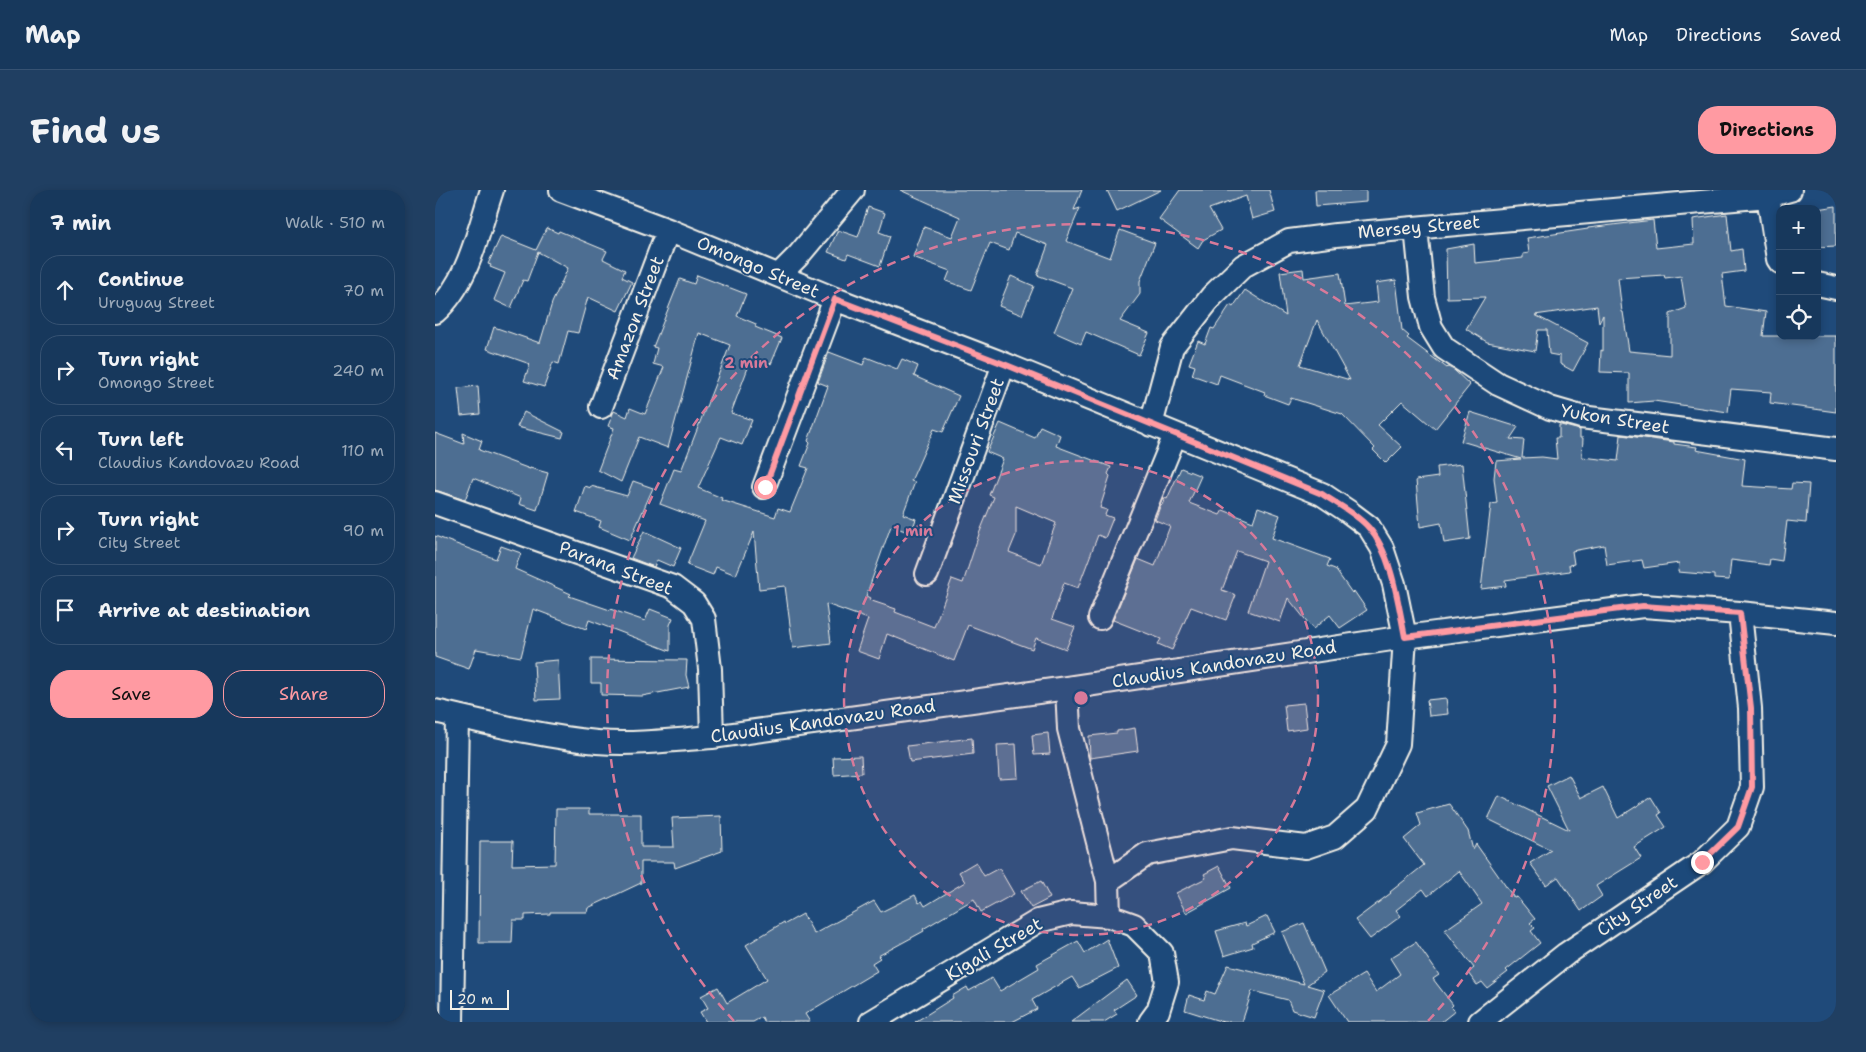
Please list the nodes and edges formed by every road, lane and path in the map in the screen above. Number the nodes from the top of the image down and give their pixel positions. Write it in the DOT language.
graph roads {
  1 [pos="492,190"];
  2 [pos="561,190"];
  3 [pos="853,190"];
  4 [pos="1790,190"];
  5 [pos="1767,196"];
  6 [pos="1416,228"];
  7 [pos="668,230"];
  8 [pos="1776,250"];
  9 [pos="779,275"];
  10 [pos="1821,285"];
  11 [pos="1836,288"];
  12 [pos="835,299"];
  13 [pos="435,312"];
  14 [pos="1004,364"];
  15 [pos="601,406"];
  16 [pos="1151,425"];
  17 [pos="1175,435"];
  18 [pos="1836,449"];
  19 [pos="765,487"];
  20 [pos="435,503"];
  21 [pos="927,574"];
  22 [pos="1740,613"];
  23 [pos="1100,618"];
  24 [pos="1836,623"];
  25 [pos="1405,637"];
  26 [pos="1067,688"];
  27 [pos="435,711"];
  28 [pos="457,716"];
  29 [pos="712,737"];
  30 [pos="1108,881"];
  31 [pos="1109,916"];
  32 [pos="444,988"];
  33 [pos="452,1022"];
  34 [pos="871,1022"];
  35 [pos="1149,1022"];
  36 [pos="1480,1022"];
  1 -- 13 [label="street"];
  2 -- 7 [label="street, Omongo Street"];
  3 -- 9 [label="street"];
  4 -- 5 [label="street, Mersey Street"];
  5 -- 6 [label="street, Mersey Street"];
  5 -- 8 [label="street"];
  6 -- 16 [label="street, Mersey Street"];
  6 -- 18 [label="street, Yukon Street"];
  7 -- 9 [label="street, Omongo Street"];
  7 -- 15 [label="street, Amazon Street"];
  9 -- 12 [label="street, Omongo Street"];
  10 -- 11 [label="street"];
  12 -- 14 [label="street, Omongo Street"];
  12 -- 19 [label="street"];
  14 -- 16 [label="street, Omongo Street"];
  14 -- 21 [label="street, Missouri Street"];
  16 -- 17 [label="street, Omongo Street"];
  17 -- 23 [label="street"];
  17 -- 25 [label="street, Omongo Street"];
  20 -- 29 [label="street, Parana Street"];
  22 -- 24 [label="street, Claudius Kandovazu Road"];
  22 -- 25 [label="street, Claudius Kandovazu Road"];
  22 -- 36 [label="street, City Street"];
  25 -- 26 [label="street, Claudius Kandovazu Road"];
  25 -- 30 [label="street, Omongo Street"];
  26 -- 29 [label="street, Claudius Kandovazu Road"];
  26 -- 30 [label="street"];
  27 -- 28 [label="street, Claudius Kandovazu Road"];
  28 -- 29 [label="street, Claudius Kandovazu Road"];
  28 -- 32 [label="street"];
  30 -- 31 [label="street"];
  31 -- 34 [label="street, Kigali Street"];
  31 -- 35 [label="street, Kigali Street"];
  32 -- 33 [label="street"];
}
